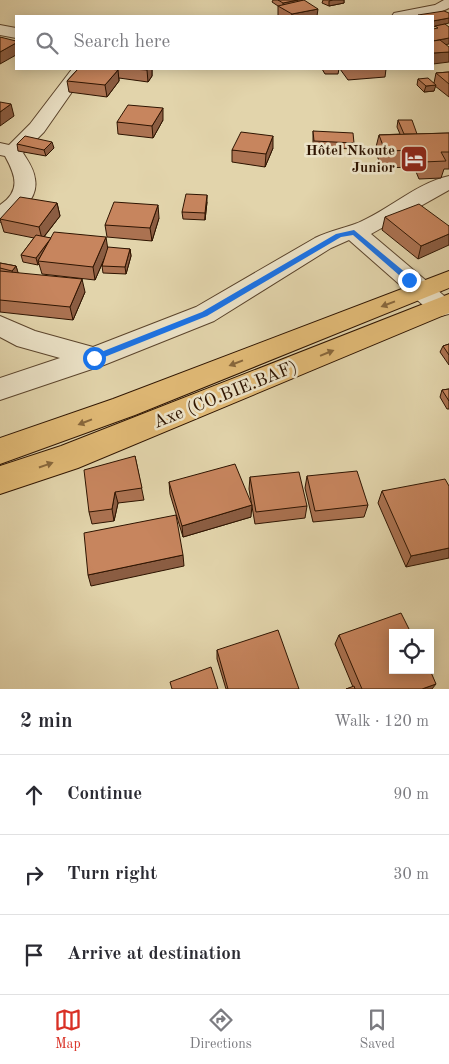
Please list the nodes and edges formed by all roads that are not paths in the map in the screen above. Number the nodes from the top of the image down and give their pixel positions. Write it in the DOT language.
graph roads {
  1 [pos="449,3"];
  2 [pos="404,15"];
  3 [pos="0,30"];
  4 [pos="15,33"];
  5 [pos="79,70"];
  6 [pos="7,150"];
  7 [pos="449,182"];
  8 [pos="0,215"];
  9 [pos="354,232"];
  10 [pos="449,279"];
  11 [pos="437,300"];
  12 [pos="0,326"];
  13 [pos="94,358"];
  14 [pos="0,389"];
  15 [pos="0,451"];
  16 [pos="0,480"];
  1 -- 2 [label="street"];
  3 -- 4 [label="street"];
  5 -- 6 [label="street"];
  6 -- 8 [label="street"];
  7 -- 9 [label="street"];
  9 -- 11 [label="street"];
  9 -- 13 [label="street"];
  10 -- 11 [label="highway, Axe (CO.BIE.BAF)"];
  11 -- 15 [label="highway, Axe (CO.BIE.BAF), one-way"];
  16 -- 11 [label="highway, Axe (CO.BIE.BAF), one-way"];
  12 -- 13 [label="street"];
  13 -- 14 [label="street"];
}
